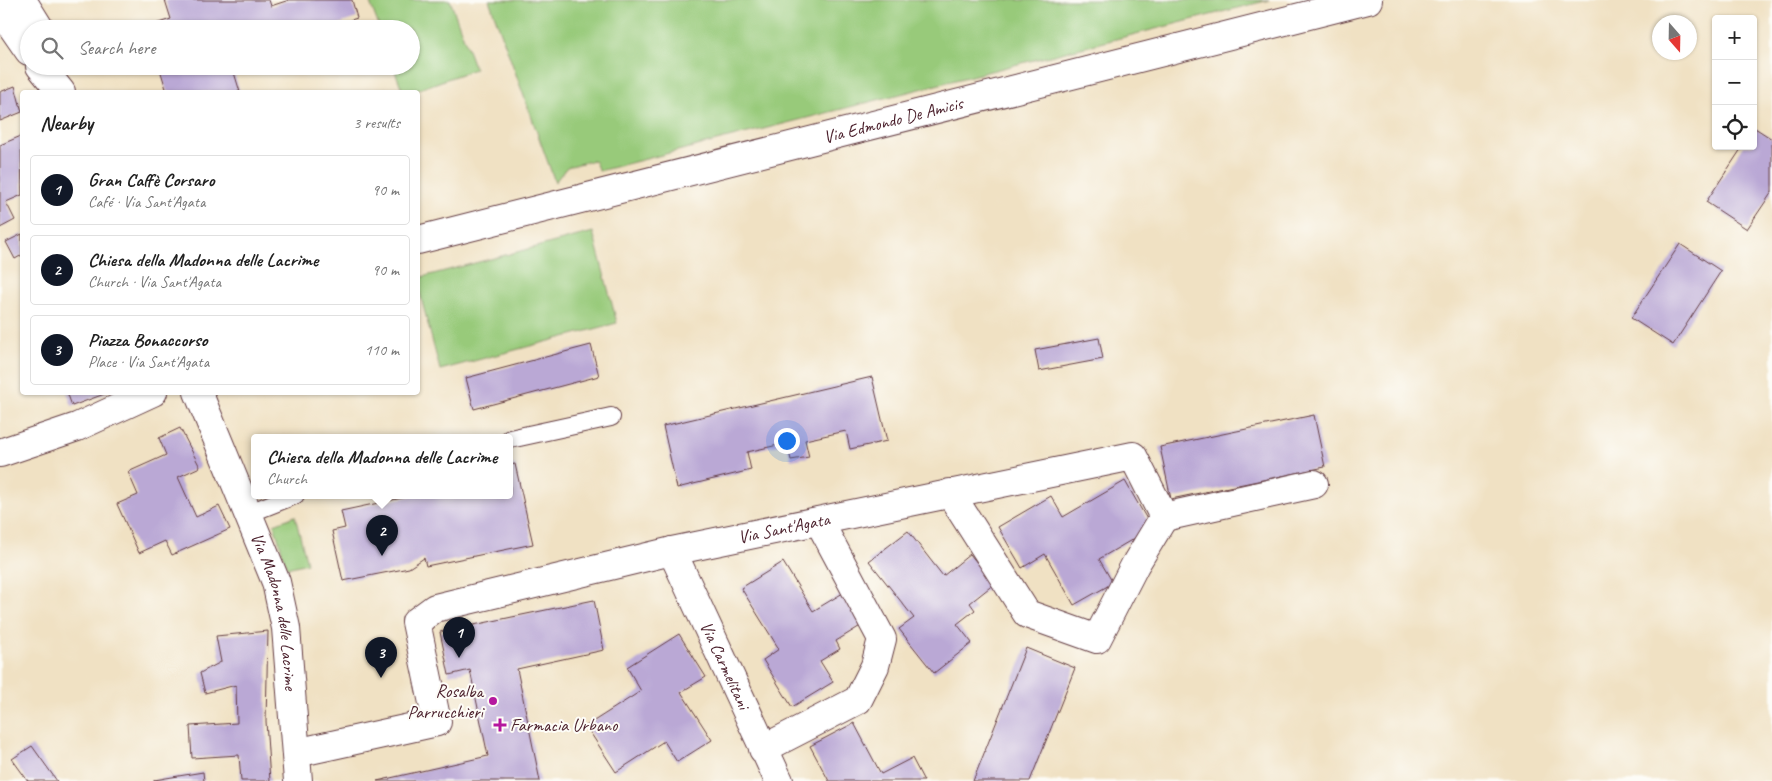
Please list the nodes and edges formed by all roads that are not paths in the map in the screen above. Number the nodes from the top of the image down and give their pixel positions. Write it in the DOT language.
graph roads {
  1 [pos="22,0"];
  2 [pos="1368,0"];
  3 [pos="0,9"];
  4 [pos="34,20"];
  5 [pos="20,38"];
  6 [pos="47,75"];
  7 [pos="60,75"];
  8 [pos="58,90"];
  9 [pos="65,90"];
  10 [pos="420,239"];
  11 [pos="146,395"];
  12 [pos="199,395"];
  13 [pos="611,416"];
  14 [pos="513,438"];
  15 [pos="0,452"];
  16 [pos="1314,484"];
  17 [pos="950,494"];
  18 [pos="285,499"];
  19 [pos="248,514"];
  20 [pos="1164,517"];
  21 [pos="819,521"];
  22 [pos="672,551"];
  23 [pos="763,749"];
  24 [pos="296,753"];
  25 [pos="298,781"];
  26 [pos="778,781"];
  1 -- 4 [label="street"];
  2 -- 10 [label="street, Via Edmondo De Amicis"];
  3 -- 5 [label="street"];
  6 -- 8 [label="street"];
  7 -- 9 [label="street"];
  11 -- 15 [label="street"];
  12 -- 19 [label="street, Via Madonna delle Lacrime"];
  13 -- 14 [label="lane"];
  16 -- 20 [label="street"];
  17 -- 20 [label="street, Via Sant'Agata"];
  17 -- 20 [label="street"];
  17 -- 21 [label="street, Via Sant'Agata"];
  18 -- 19 [label="lane"];
  19 -- 24 [label="street, Via Madonna delle Lacrime"];
  21 -- 22 [label="street, Via Sant'Agata"];
  21 -- 23 [label="street"];
  22 -- 23 [label="street, Via Carmelitani"];
  22 -- 24 [label="street, Via Sant'Agata"];
  23 -- 26 [label="street, Via Carmelitani"];
  24 -- 25 [label="street, Via Madonna delle Lacrime"];
}
